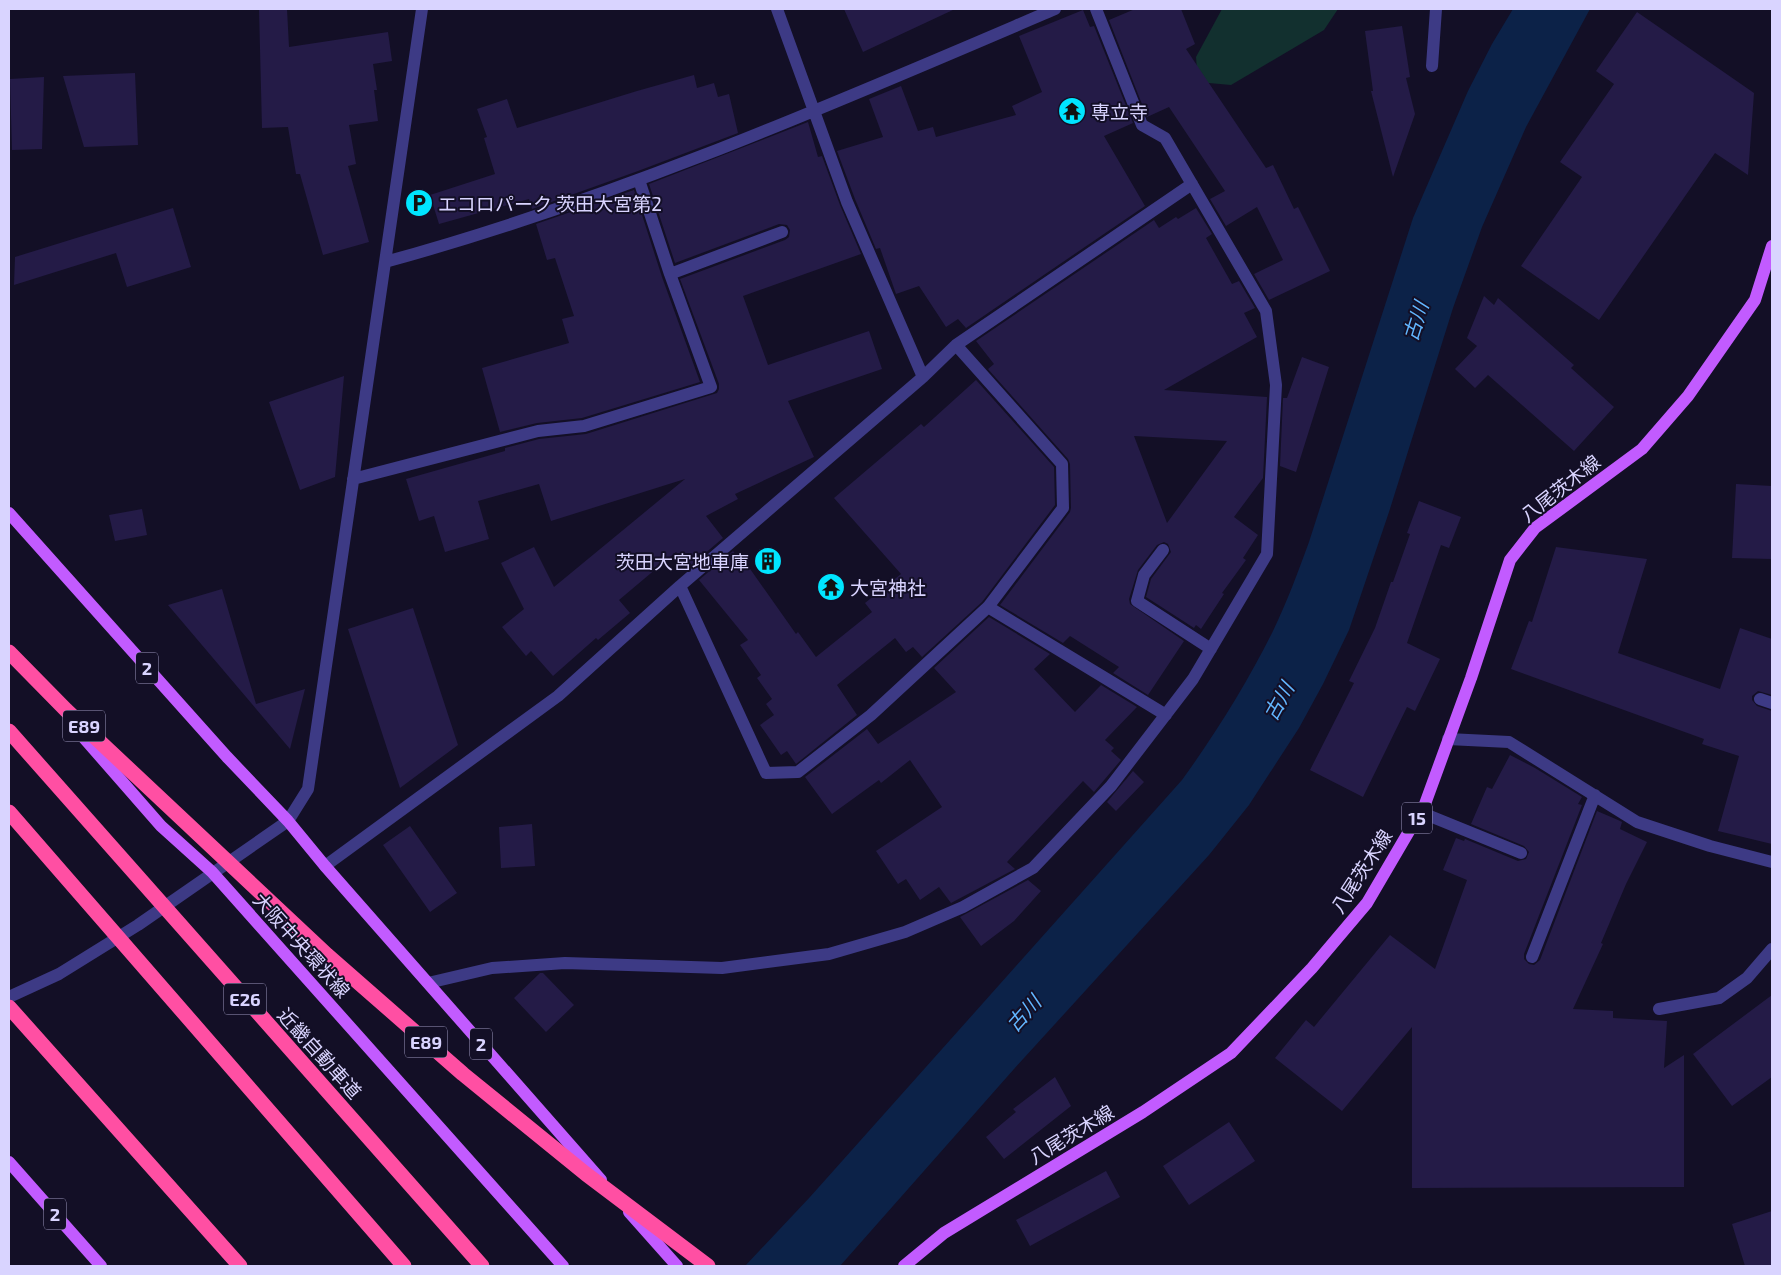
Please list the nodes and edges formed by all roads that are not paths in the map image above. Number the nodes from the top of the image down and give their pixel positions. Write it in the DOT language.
graph roads {
  1 [pos="422,9"];
  2 [pos="777,9"];
  3 [pos="1055,9"];
  4 [pos="1096,9"];
  5 [pos="1436,9"];
  6 [pos="1432,66"];
  7 [pos="814,111"];
  8 [pos="639,180"];
  9 [pos="1192,184"];
  10 [pos="782,232"];
  11 [pos="1772,246"];
  12 [pos="385,262"];
  13 [pos="670,274"];
  14 [pos="956,345"];
  15 [pos="923,377"];
  16 [pos="353,479"];
  17 [pos="9,513"];
  18 [pos="1163,550"];
  19 [pos="680,586"];
  20 [pos="988,607"];
  21 [pos="1211,649"];
  22 [pos="9,652"];
  23 [pos="1166,714"];
  24 [pos="9,731"];
  25 [pos="1448,739"];
  26 [pos="1595,795"];
  27 [pos="9,812"];
  28 [pos="1420,812"];
  29 [pos="288,821"];
  30 [pos="1521,852"];
  31 [pos="1772,862"];
  32 [pos="325,866"];
  33 [pos="212,872"];
  34 [pos="1772,949"];
  35 [pos="1532,956"];
  36 [pos="428,983"];
  37 [pos="9,997"];
  38 [pos="9,1007"];
  39 [pos="1659,1009"];
  40 [pos="9,1162"];
  41 [pos="101,1266"];
  42 [pos="240,1266"];
  43 [pos="404,1266"];
  44 [pos="482,1266"];
  45 [pos="563,1266"];
  46 [pos="677,1266"];
  47 [pos="708,1266"];
  48 [pos="904,1266"];
  1 -- 12 [label="street"];
  2 -- 7 [label="street"];
  3 -- 7 [label="street"];
  4 -- 9 [label="street"];
  5 -- 6 [label="street"];
  7 -- 8 [label="street"];
  7 -- 15 [label="street"];
  8 -- 12 [label="street"];
  8 -- 13 [label="street"];
  9 -- 14 [label="street"];
  9 -- 21 [label="street"];
  10 -- 13 [label="street"];
  11 -- 25 [label="main road, 八尾茨木線 / 15"];
  12 -- 16 [label="street"];
  13 -- 16 [label="street"];
  14 -- 15 [label="street"];
  14 -- 20 [label="street"];
  15 -- 19 [label="street"];
  16 -- 29 [label="street"];
  17 -- 29 [label="main road, 2"];
  18 -- 21 [label="street"];
  19 -- 20 [label="street"];
  19 -- 32 [label="street"];
  20 -- 23 [label="street"];
  21 -- 23 [label="street"];
  22 -- 33 [label="main road, 大阪中央環状線"];
  22 -- 47 [label="highway, E89"];
  23 -- 36 [label="street"];
  24 -- 44 [label="highway, 近畿自動車道 / E26"];
  25 -- 26 [label="street"];
  25 -- 28 [label="main road, 八尾茨木線 / 15"];
  26 -- 31 [label="street"];
  26 -- 35 [label="street"];
  27 -- 43 [label="highway"];
  28 -- 30 [label="street"];
  28 -- 48 [label="main road, 八尾茨木線 / 15"];
  29 -- 32 [label="main road, 2"];
  29 -- 33 [label="street"];
  32 -- 36 [label="main road, 2"];
  33 -- 37 [label="street"];
  33 -- 45 [label="main road, 大阪中央環状線"];
  34 -- 39 [label="street"];
  36 -- 46 [label="main road, 2"];
  38 -- 42 [label="highway"];
  40 -- 41 [label="main road, 2"];
}
